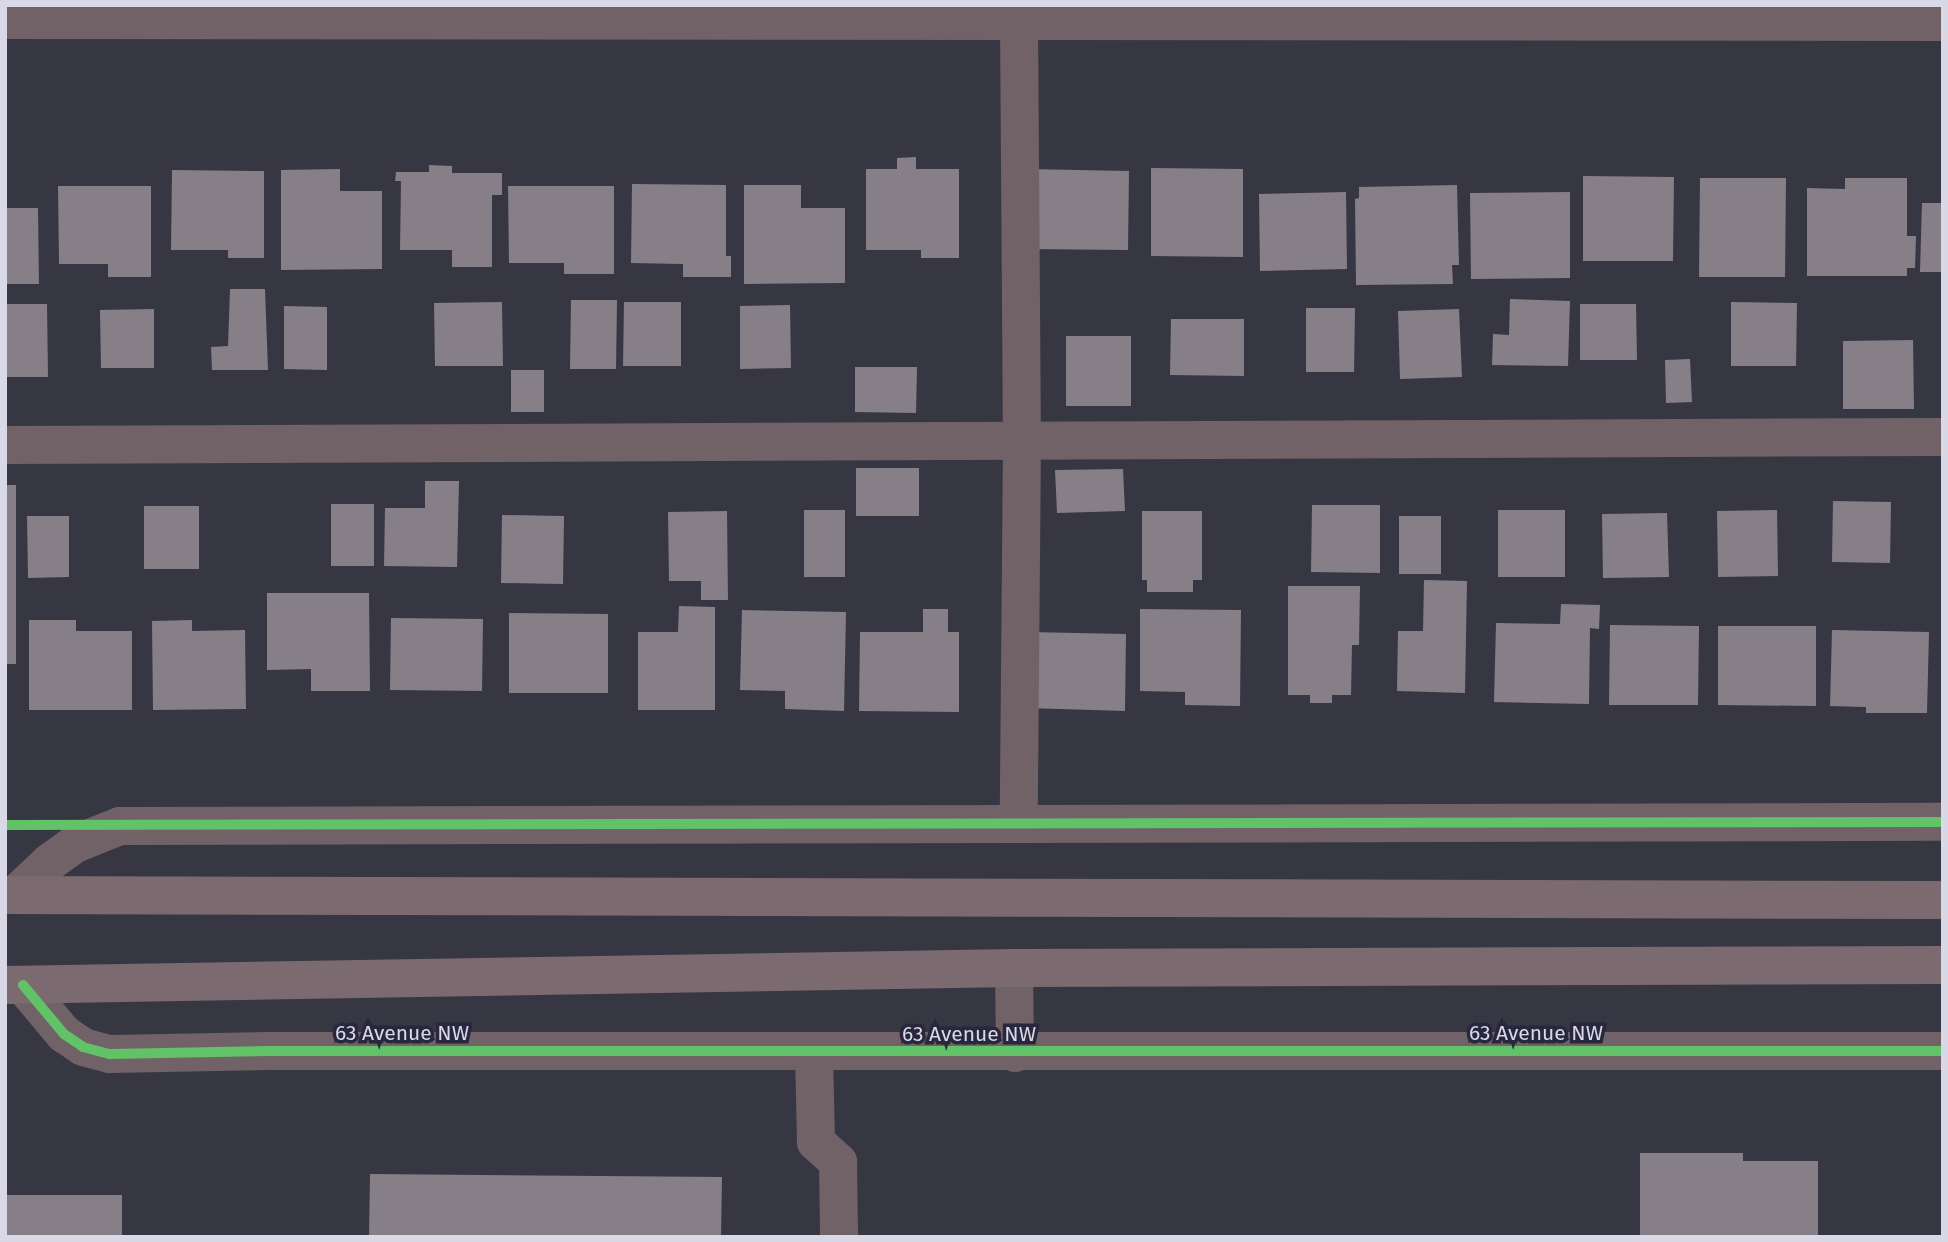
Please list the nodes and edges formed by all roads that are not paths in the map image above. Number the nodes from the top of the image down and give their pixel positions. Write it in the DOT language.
graph roads {
  1 [pos="1499,14"];
  2 [pos="5,20"];
  3 [pos="1019,20"];
  4 [pos="1943,22"];
  5 [pos="1943,437"];
  6 [pos="1023,442"];
  7 [pos="5,445"];
  8 [pos="1943,822"];
  9 [pos="1019,823"];
  10 [pos="10,895"];
  11 [pos="1943,900"];
  12 [pos="1943,965"];
  13 [pos="1014,968"];
  14 [pos="14,985"];
  15 [pos="1943,1051"];
  16 [pos="814,1053"];
  17 [pos="1015,1053"];
  18 [pos="839,1237"];
  1 -- 3 [label="street"];
  1 -- 4 [label="street"];
  2 -- 3 [label="street"];
  3 -- 6 [label="street"];
  5 -- 6 [label="street"];
  6 -- 7 [label="street"];
  6 -- 9 [label="street"];
  8 -- 9 [label="street"];
  9 -- 10 [label="street"];
  10 -- 11 [label="main road"];
  12 -- 13 [label="main road, 63 Avenue NW"];
  13 -- 14 [label="main road, 63 Avenue NW"];
  13 -- 17 [label="street"];
  14 -- 16 [label="street, 63 Avenue NW"];
  15 -- 17 [label="street, 63 Avenue NW"];
  16 -- 17 [label="street, 63 Avenue NW"];
  16 -- 18 [label="street"];
}
